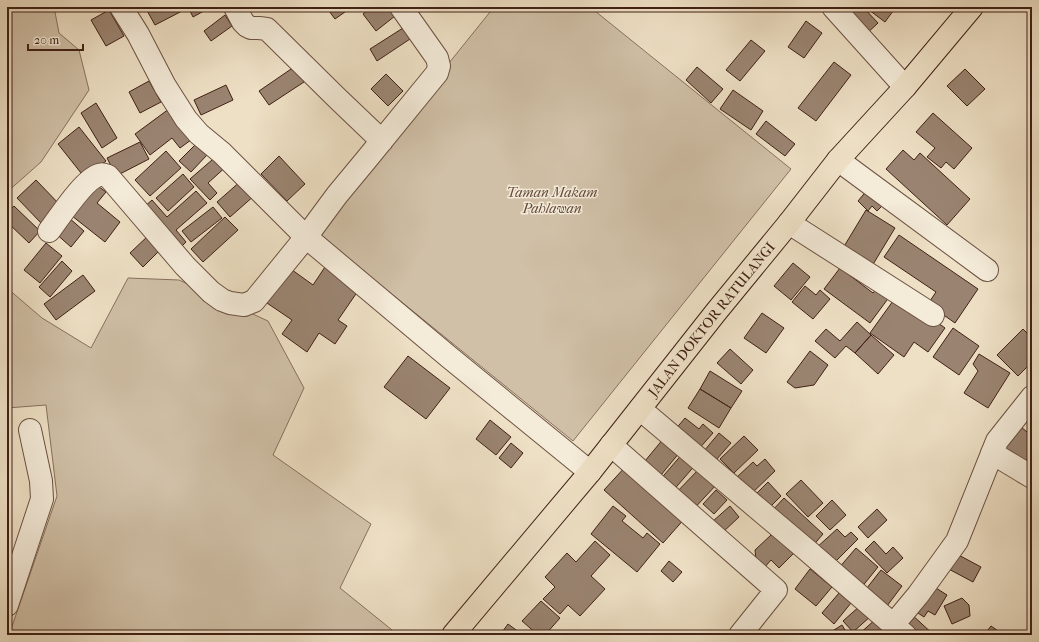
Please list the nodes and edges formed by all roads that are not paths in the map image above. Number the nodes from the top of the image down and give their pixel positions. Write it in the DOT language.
graph roads {
  1 [pos="120,7"];
  2 [pos="235,7"];
  3 [pos="401,7"];
  4 [pos="833,7"];
  5 [pos="972,7"];
  6 [pos="905,87"];
  7 [pos="382,141"];
  8 [pos="838,160"];
  9 [pos="789,224"];
  10 [pos="49,231"];
  11 [pos="306,237"];
  12 [pos="986,270"];
  13 [pos="933,315"];
  14 [pos="1032,397"];
  15 [pos="640,409"];
  16 [pos="30,430"];
  17 [pos="611,445"];
  18 [pos="992,453"];
  19 [pos="590,472"];
  20 [pos="1032,478"];
  21 [pos="7,605"];
  22 [pos="899,630"];
  23 [pos="453,635"];
  24 [pos="740,635"];
  1 -- 11 [label="street"];
  2 -- 7 [label="street"];
  3 -- 7 [label="street"];
  4 -- 6 [label="street"];
  5 -- 6 [label="highway, JALAN DOKTOR RATULANGI"];
  6 -- 8 [label="highway, JALAN DOKTOR RATULANGI"];
  7 -- 11 [label="street"];
  8 -- 9 [label="highway, JALAN DOKTOR RATULANGI"];
  8 -- 12 [label="street"];
  9 -- 13 [label="street"];
  9 -- 15 [label="highway, JALAN DOKTOR RATULANGI"];
  10 -- 11 [label="street"];
  11 -- 19 [label="street"];
  14 -- 18 [label="street"];
  15 -- 17 [label="highway, JALAN DOKTOR RATULANGI"];
  15 -- 22 [label="street"];
  16 -- 21 [label="street"];
  17 -- 19 [label="highway, JALAN DOKTOR RATULANGI"];
  17 -- 24 [label="street"];
  18 -- 20 [label="street"];
  18 -- 22 [label="street"];
  19 -- 23 [label="highway, JALAN DOKTOR RATULANGI"];
}
